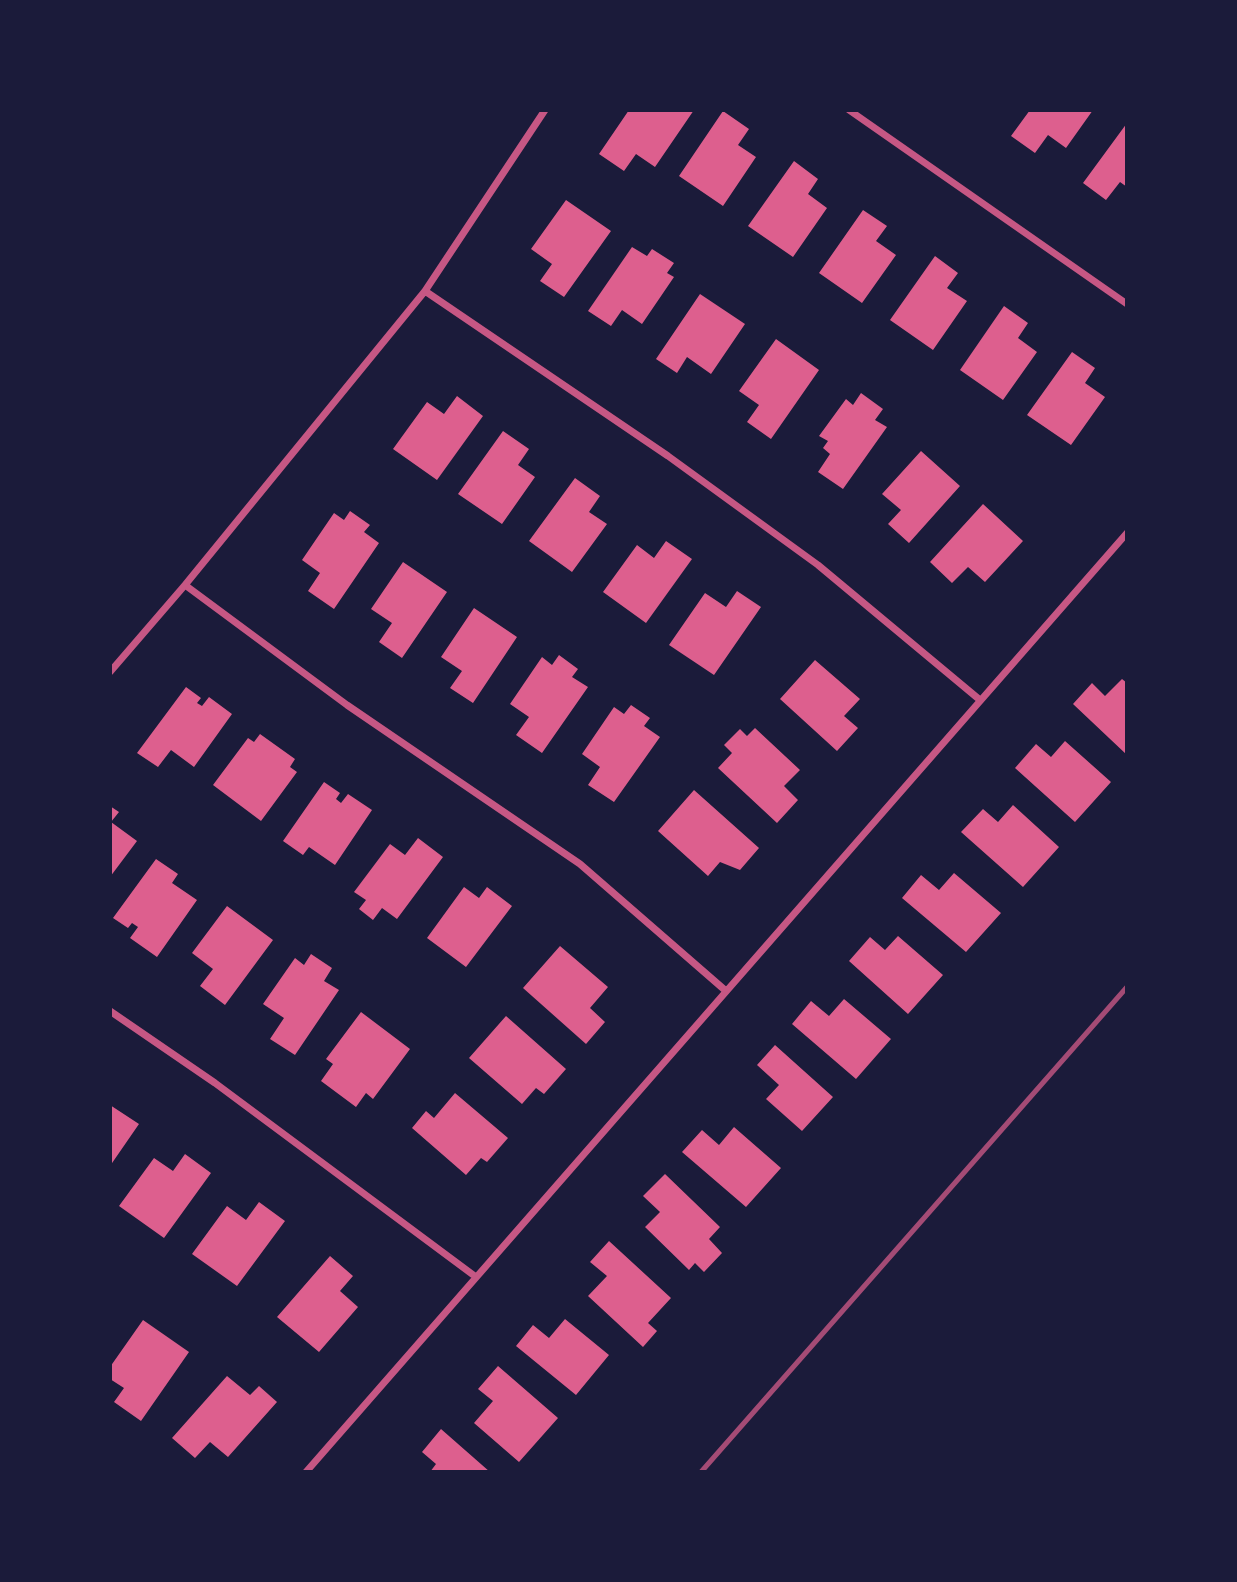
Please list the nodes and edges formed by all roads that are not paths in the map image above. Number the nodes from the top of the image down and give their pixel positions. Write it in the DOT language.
graph roads {
  1 [pos="545,110"];
  2 [pos="849,110"];
  3 [pos="425,291"];
  4 [pos="1127,304"];
  5 [pos="1127,533"];
  6 [pos="185,585"];
  7 [pos="110,672"];
  8 [pos="980,701"];
  9 [pos="726,991"];
  10 [pos="110,1011"];
  11 [pos="476,1277"];
  12 [pos="306,1472"];
  1 -- 3 [label="street"];
  2 -- 4 [label="street"];
  3 -- 6 [label="street"];
  3 -- 8 [label="street"];
  5 -- 8 [label="street"];
  6 -- 7 [label="street"];
  6 -- 9 [label="street"];
  8 -- 9 [label="street"];
  9 -- 11 [label="street"];
  10 -- 11 [label="street"];
  11 -- 12 [label="street"];
}
